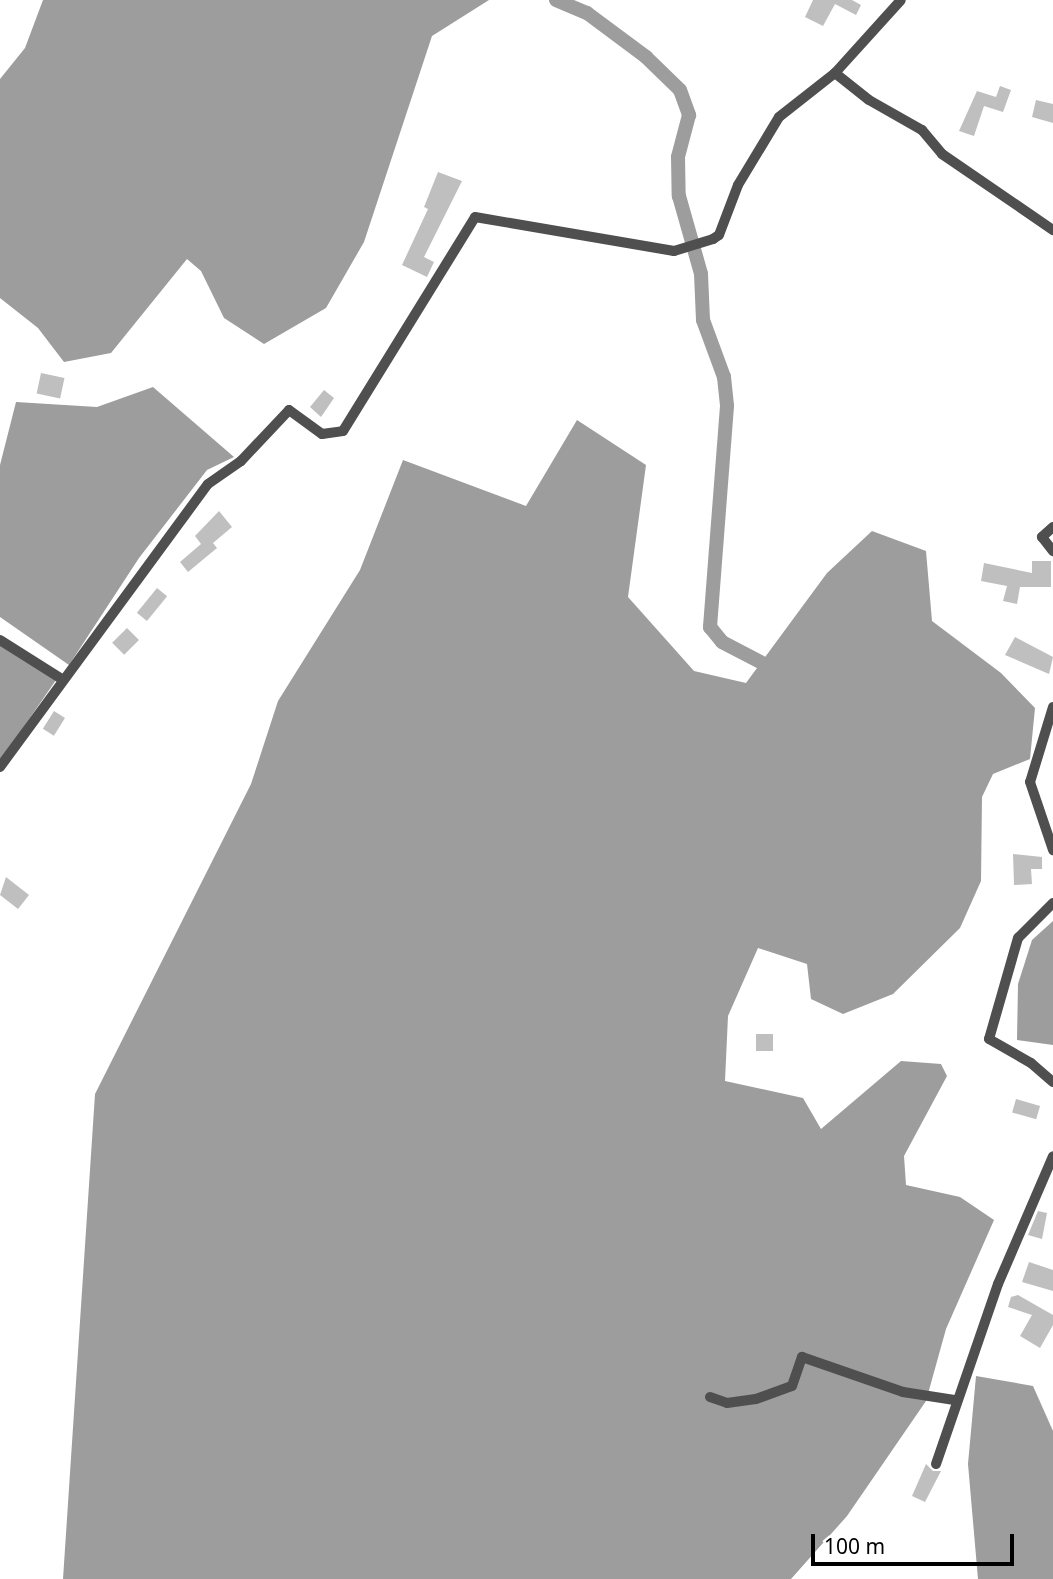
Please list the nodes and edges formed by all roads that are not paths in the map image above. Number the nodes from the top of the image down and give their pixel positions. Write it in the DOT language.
graph roads {
  1 [pos="901,0"];
  2 [pos="835,73"];
  3 [pos="1053,230"];
  4 [pos="1053,527"];
  5 [pos="1053,551"];
  6 [pos="0,640"];
  7 [pos="62,679"];
  8 [pos="1053,707"];
  9 [pos="0,767"];
  10 [pos="1053,850"];
  11 [pos="1053,904"];
  12 [pos="1053,1082"];
  13 [pos="1053,1156"];
  14 [pos="710,1397"];
  15 [pos="954,1400"];
  16 [pos="936,1464"];
  1 -- 2 [label="street"];
  2 -- 3 [label="street"];
  2 -- 7 [label="street"];
  4 -- 5 [label="street"];
  6 -- 7 [label="street"];
  7 -- 9 [label="street"];
  8 -- 10 [label="street"];
  11 -- 12 [label="street"];
  13 -- 15 [label="street"];
  14 -- 15 [label="street"];
  15 -- 16 [label="street"];
}
